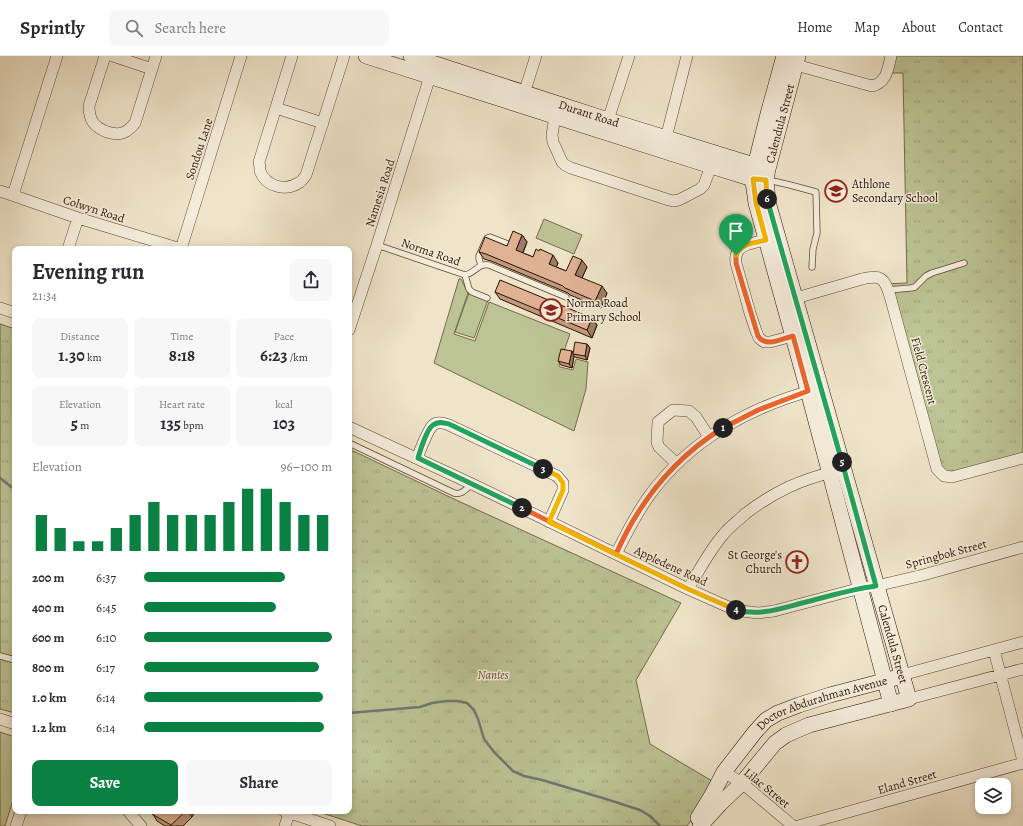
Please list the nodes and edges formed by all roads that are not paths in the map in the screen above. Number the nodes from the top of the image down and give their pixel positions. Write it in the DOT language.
graph roads {
  1 [pos="56,56"];
  2 [pos="106,56"];
  3 [pos="113,56"];
  4 [pos="156,56"];
  5 [pos="241,56"];
  6 [pos="292,56"];
  7 [pos="344,56"];
  8 [pos="366,56"];
  9 [pos="411,56"];
  10 [pos="536,56"];
  11 [pos="629,56"];
  12 [pos="687,56"];
  13 [pos="891,56"];
  14 [pos="793,59"];
  15 [pos="152,69"];
  16 [pos="432,70"];
  17 [pos="521,98"];
  18 [pos="276,108"];
  19 [pos="555,116"];
  20 [pos="608,120"];
  21 [pos="323,124"];
  22 [pos="635,135"];
  23 [pos="666,138"];
  24 [pos="710,166"];
  25 [pos="760,173"];
  26 [pos="0,191"];
  27 [pos="13,195"];
  28 [pos="78,218"];
  29 [pos="766,240"];
  30 [pos="508,244"];
  31 [pos="377,245"];
  32 [pos="69,246"];
  33 [pos="171,246"];
  34 [pos="182,246"];
  35 [pos="964,263"];
  36 [pos="481,265"];
  37 [pos="812,267"];
  38 [pos="465,275"];
  39 [pos="888,290"];
  40 [pos="566,297"];
  41 [pos="487,298"];
  42 [pos="796,298"];
  43 [pos="353,306"];
  44 [pos="0,308"];
  45 [pos="12,312"];
  46 [pos="793,336"];
  47 [pos="814,390"];
  48 [pos="352,428"];
  49 [pos="709,437"];
  50 [pos="352,444"];
  51 [pos="418,458"];
  52 [pos="1023,458"];
  53 [pos="677,464"];
  54 [pos="844,469"];
  55 [pos="829,473"];
  56 [pos="472,484"];
  57 [pos="549,522"];
  58 [pos="1023,547"];
  59 [pos="616,554"];
  60 [pos="876,586"];
  61 [pos="861,588"];
  62 [pos="688,589"];
  63 [pos="1023,642"];
  64 [pos="994,650"];
  65 [pos="0,656"];
  66 [pos="12,659"];
  67 [pos="1023,669"];
  68 [pos="902,675"];
  69 [pos="1000,675"];
  70 [pos="885,681"];
  71 [pos="909,699"];
  72 [pos="891,704"];
  73 [pos="0,719"];
  74 [pos="12,723"];
  75 [pos="1023,762"];
  76 [pos="724,772"];
  77 [pos="742,783"];
  78 [pos="19,814"];
  79 [pos="131,814"];
  80 [pos="286,814"];
  81 [pos="292,814"];
  82 [pos="16,826"];
  83 [pos="141,826"];
  84 [pos="285,826"];
  85 [pos="330,826"];
  86 [pos="693,826"];
  87 [pos="700,826"];
  88 [pos="793,826"];
  89 [pos="798,826"];
  1 -- 27 [label="street"];
  2 -- 15 [label="street"];
  3 -- 15 [label="street"];
  4 -- 15 [label="street"];
  5 -- 34 [label="street, Sondou Lane"];
  6 -- 18 [label="street"];
  7 -- 21 [label="street"];
  8 -- 16 [label="street, Durant Road"];
  9 -- 16 [label="street, Durant Road"];
  10 -- 17 [label="street"];
  11 -- 20 [label="street"];
  12 -- 23 [label="street"];
  13 -- 14 [label="street"];
  14 -- 25 [label="street, Calendula Street"];
  16 -- 17 [label="street, Durant Road"];
  16 -- 31 [label="street, Namesia Road"];
  17 -- 19 [label="street, Durant Road"];
  17 -- 20 [label="street, Durant Road"];
  18 -- 21 [label="street"];
  18 -- 21 [label="street"];
  19 -- 22 [label="street, Durant Road"];
  19 -- 24 [label="street, Durant Road"];
  20 -- 22 [label="street, Durant Road"];
  22 -- 23 [label="street, Durant Road"];
  22 -- 24 [label="street, Durant Road"];
  23 -- 25 [label="street, Durant Road"];
  24 -- 25 [label="street, Durant Road"];
  25 -- 29 [label="street, Calendula Street"];
  25 -- 37 [label="lane"];
  25 -- 42 [label="street, Calendula Street"];
  26 -- 27 [label="street, Colwyn Road"];
  27 -- 28 [label="street, Colwyn Road"];
  28 -- 32 [label="street"];
  28 -- 33 [label="street, Colwyn Road"];
  29 -- 46 [label="street, Calendula Street"];
  29 -- 46 [label="street"];
  30 -- 36 [label="lane"];
  31 -- 38 [label="lane, Norma Road"];
  31 -- 43 [label="street, Namesia Road"];
  35 -- 39 [label="lane"];
  36 -- 38 [label="lane, Norma Road"];
  36 -- 40 [label="lane"];
  38 -- 41 [label="lane"];
  39 -- 42 [label="street, Field Crescent"];
  39 -- 52 [label="street, Field Crescent"];
  42 -- 47 [label="street, Calendula Street"];
  44 -- 45 [label="street"];
  46 -- 47 [label="street, Calendula Street"];
  47 -- 49 [label="street"];
  47 -- 54 [label="street, Calendula Street"];
  47 -- 55 [label="street, Calendula Street"];
  48 -- 51 [label="street, Appledene Road"];
  49 -- 53 [label="street"];
  49 -- 53 [label="street"];
  50 -- 56 [label="lane"];
  51 -- 56 [label="street, Appledene Road"];
  51 -- 57 [label="street"];
  53 -- 59 [label="street"];
  54 -- 55 [label="street"];
  54 -- 60 [label="street, Calendula Street"];
  55 -- 61 [label="street, Calendula Street"];
  55 -- 62 [label="street"];
  56 -- 57 [label="street, Appledene Road"];
  57 -- 59 [label="street, Appledene Road"];
  58 -- 60 [label="street, Springbok Street"];
  59 -- 62 [label="street, Appledene Road"];
  60 -- 61 [label="street, Springbok Street"];
  60 -- 68 [label="street, Calendula Street"];
  61 -- 62 [label="street, Appledene Road"];
  61 -- 70 [label="street, Calendula Street"];
  63 -- 64 [label="street, Doctor Abdurahman Avenue"];
  64 -- 68 [label="street, Doctor Abdurahman Avenue"];
  64 -- 69 [label="street"];
  65 -- 66 [label="lane"];
  67 -- 69 [label="street, Doctor Abdurahman Avenue"];
  68 -- 70 [label="street, Doctor Abdurahman Avenue"];
  68 -- 71 [label="street, Calendula Street"];
  69 -- 71 [label="street, Doctor Abdurahman Avenue"];
  69 -- 75 [label="street"];
  70 -- 72 [label="street, Calendula Street"];
  70 -- 76 [label="street, Doctor Abdurahman Avenue"];
  71 -- 72 [label="street, Doctor Abdurahman Avenue"];
  72 -- 77 [label="street, Doctor Abdurahman Avenue"];
  73 -- 74 [label="street"];
  75 -- 89 [label="street, Eland Street"];
  76 -- 77 [label="street, Lilac Street"];
  76 -- 86 [label="street, Doctor Abdurahman Avenue"];
  77 -- 87 [label="street, Doctor Abdurahman Avenue"];
  77 -- 88 [label="street, Lilac Street"];
  78 -- 82 [label="street"];
  79 -- 83 [label="street"];
  80 -- 84 [label="street"];
  81 -- 85 [label="street"];
}
